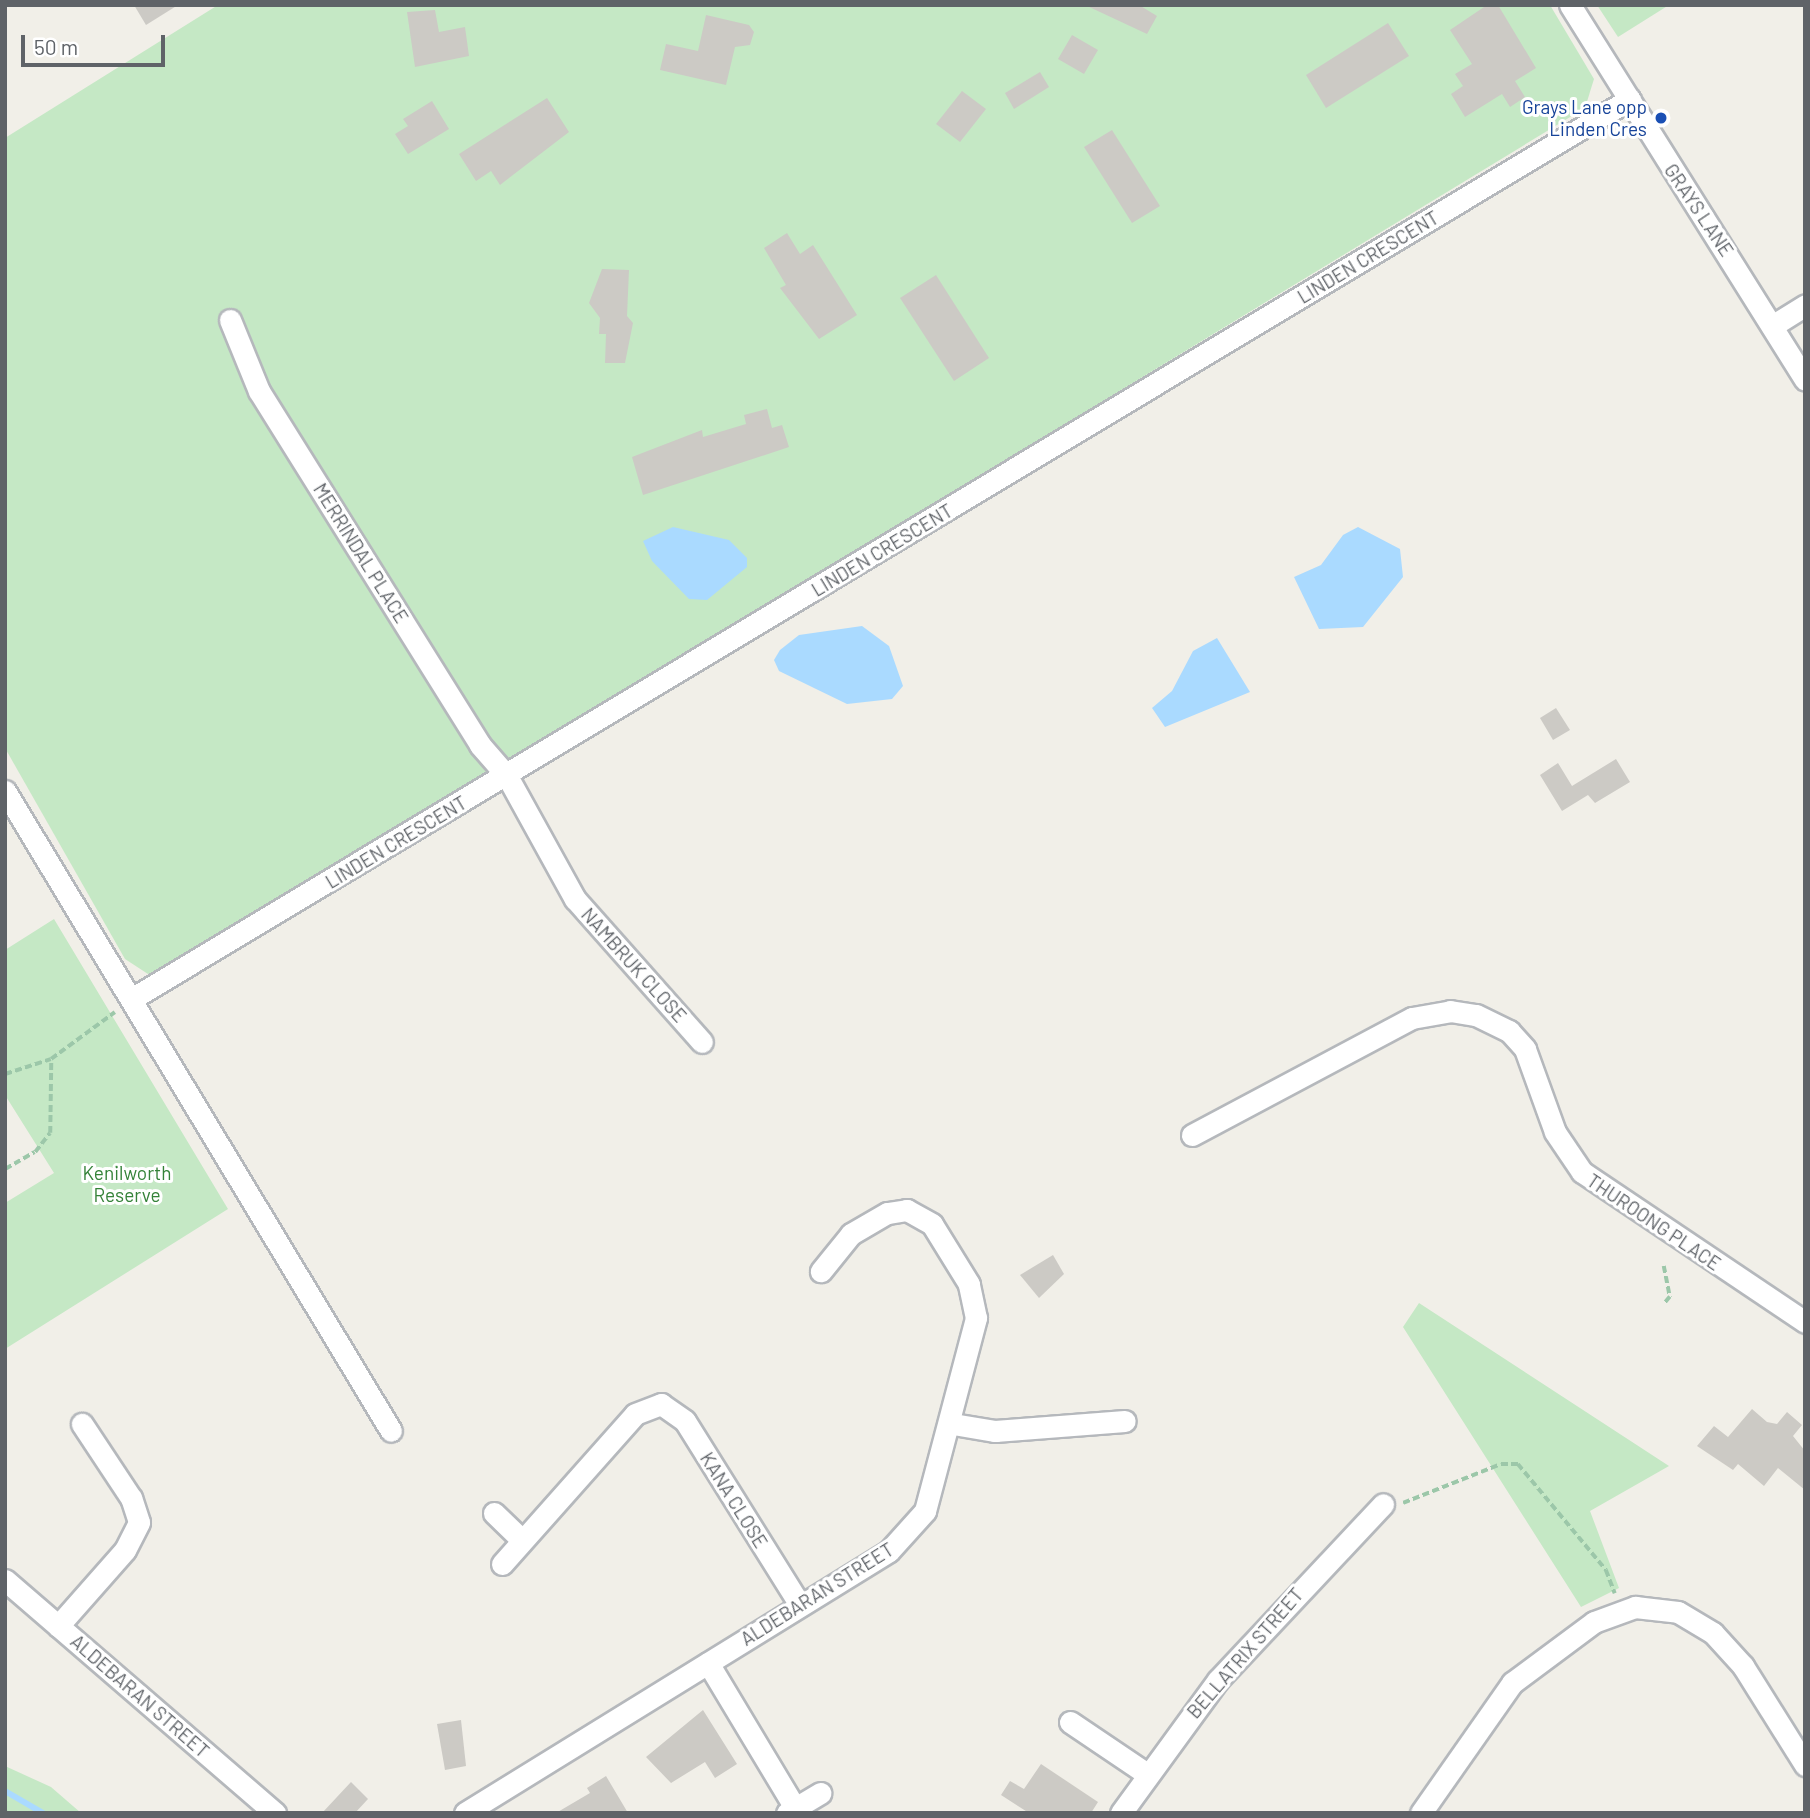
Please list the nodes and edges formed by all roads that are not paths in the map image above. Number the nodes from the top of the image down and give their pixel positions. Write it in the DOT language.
graph roads {
  1 [pos="1570,5"];
  2 [pos="1630,99"];
  3 [pos="1805,305"];
  4 [pos="230,320"];
  5 [pos="1772,326"];
  6 [pos="1805,379"];
  7 [pos="508,776"];
  8 [pos="5,791"];
  9 [pos="134,999"];
  10 [pos="702,1042"];
  11 [pos="1192,1135"];
  12 [pos="821,1271"];
  13 [pos="1805,1322"];
  14 [pos="1125,1421"];
  15 [pos="82,1424"];
  16 [pos="953,1424"];
  17 [pos="391,1430"];
  18 [pos="1383,1504"];
  19 [pos="494,1513"];
  20 [pos="527,1533"];
  21 [pos="502,1564"];
  22 [pos="5,1580"];
  23 [pos="800,1605"];
  24 [pos="58,1626"];
  25 [pos="708,1663"];
  26 [pos="1070,1722"];
  27 [pos="1805,1765"];
  28 [pos="1147,1774"];
  29 [pos="820,1793"];
  30 [pos="791,1810"];
  31 [pos="275,1813"];
  32 [pos="465,1813"];
  33 [pos="1121,1813"];
  34 [pos="1421,1813"];
  1 -- 2 [label="street, GRAYS LANE"];
  2 -- 5 [label="street, GRAYS LANE"];
  2 -- 7 [label="street, LINDEN CRESCENT"];
  3 -- 5 [label="street"];
  4 -- 7 [label="street, MERRINDAL PLACE"];
  5 -- 6 [label="street, GRAYS LANE"];
  7 -- 9 [label="street, LINDEN CRESCENT"];
  7 -- 10 [label="street, NAMBRUK CLOSE"];
  8 -- 9 [label="street"];
  9 -- 17 [label="street"];
  11 -- 13 [label="street, THUROONG PLACE"];
  12 -- 16 [label="street, ALDEBARAN STREET"];
  14 -- 16 [label="street"];
  15 -- 24 [label="street"];
  16 -- 23 [label="street, ALDEBARAN STREET"];
  18 -- 28 [label="street, BELLATRIX STREET"];
  19 -- 20 [label="street"];
  20 -- 21 [label="street, KANA CLOSE"];
  20 -- 23 [label="street, KANA CLOSE"];
  22 -- 24 [label="street, ALDEBARAN STREET"];
  23 -- 25 [label="street, ALDEBARAN STREET"];
  24 -- 31 [label="street, ALDEBARAN STREET"];
  25 -- 30 [label="street"];
  25 -- 32 [label="street, ALDEBARAN STREET"];
  26 -- 28 [label="street"];
  27 -- 34 [label="street"];
  28 -- 33 [label="street, BELLATRIX STREET"];
  29 -- 30 [label="street"];
}
